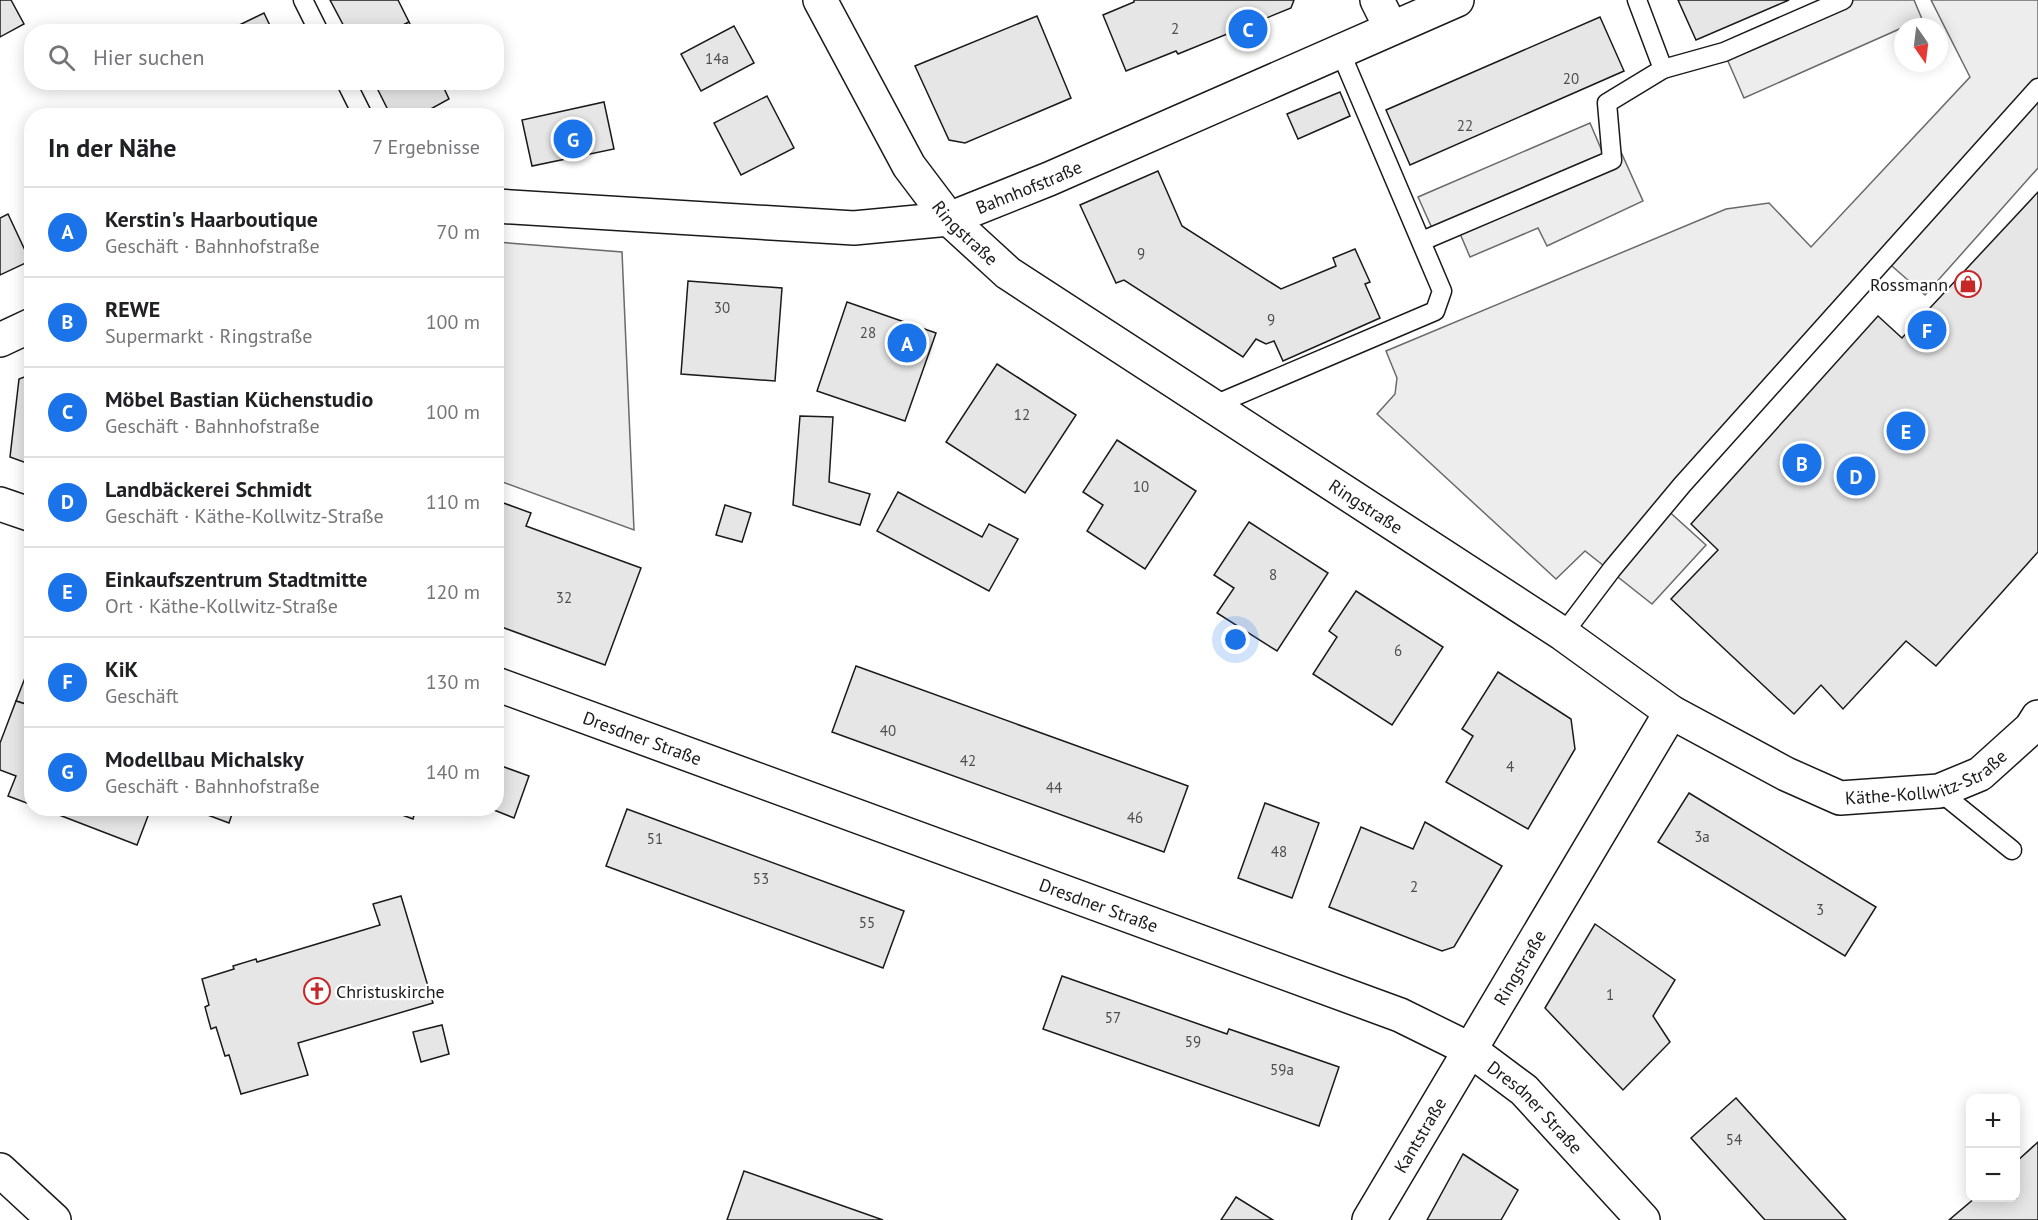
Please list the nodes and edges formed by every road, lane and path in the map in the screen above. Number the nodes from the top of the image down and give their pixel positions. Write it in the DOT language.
graph roads {
  1 [pos="303,0"];
  2 [pos="820,0"];
  3 [pos="1457,0"];
  4 [pos="1637,0"];
  5 [pos="1843,0"];
  6 [pos="1384,14"];
  7 [pos="315,24"];
  8 [pos="1340,51"];
  9 [pos="1663,69"];
  10 [pos="2038,88"];
  11 [pos="350,90"];
  12 [pos="359,108"];
  13 [pos="504,206"];
  14 [pos="949,219"];
  15 [pos="1422,241"];
  16 [pos="24,329"];
  17 [pos="0,340"];
  18 [pos="1212,406"];
  19 [pos="0,504"];
  20 [pos="24,512"];
  21 [pos="1563,634"];
  22 [pos="504,687"];
  23 [pos="1671,712"];
  24 [pos="2038,717"];
  25 [pos="1939,791"];
  26 [pos="2012,850"];
  27 [pos="1469,1049"];
  28 [pos="0,1170"];
  29 [pos="54,1220"];
  30 [pos="1369,1220"];
  31 [pos="1643,1220"];
  1 -- 7 [label="lane"];
  2 -- 14 [label="street, Ringstraße"];
  3 -- 6 [label="street, Bahnhofstraße"];
  4 -- 9 [label="lane"];
  5 -- 9 [label="lane"];
  6 -- 8 [label="street, Bahnhofstraße"];
  8 -- 14 [label="street, Bahnhofstraße"];
  8 -- 15 [label="lane"];
  9 -- 15 [label="lane"];
  10 -- 21 [label="lane"];
  11 -- 12 [label="lane"];
  13 -- 14 [label="street, Bahnhofstraße"];
  14 -- 18 [label="street, Ringstraße"];
  15 -- 18 [label="lane"];
  16 -- 17 [label="street"];
  18 -- 21 [label="street, Ringstraße"];
  19 -- 20 [label="street"];
  21 -- 23 [label="street, Ringstraße"];
  22 -- 27 [label="street, Dresdner Straße"];
  23 -- 25 [label="street, Käthe-Kollwitz-Straße"];
  23 -- 27 [label="street, Ringstraße"];
  24 -- 25 [label="street, Käthe-Kollwitz-Straße"];
  25 -- 26 [label="lane"];
  27 -- 30 [label="street, Kantstraße"];
  27 -- 31 [label="street, Dresdner Straße"];
  28 -- 29 [label="street"];
}
